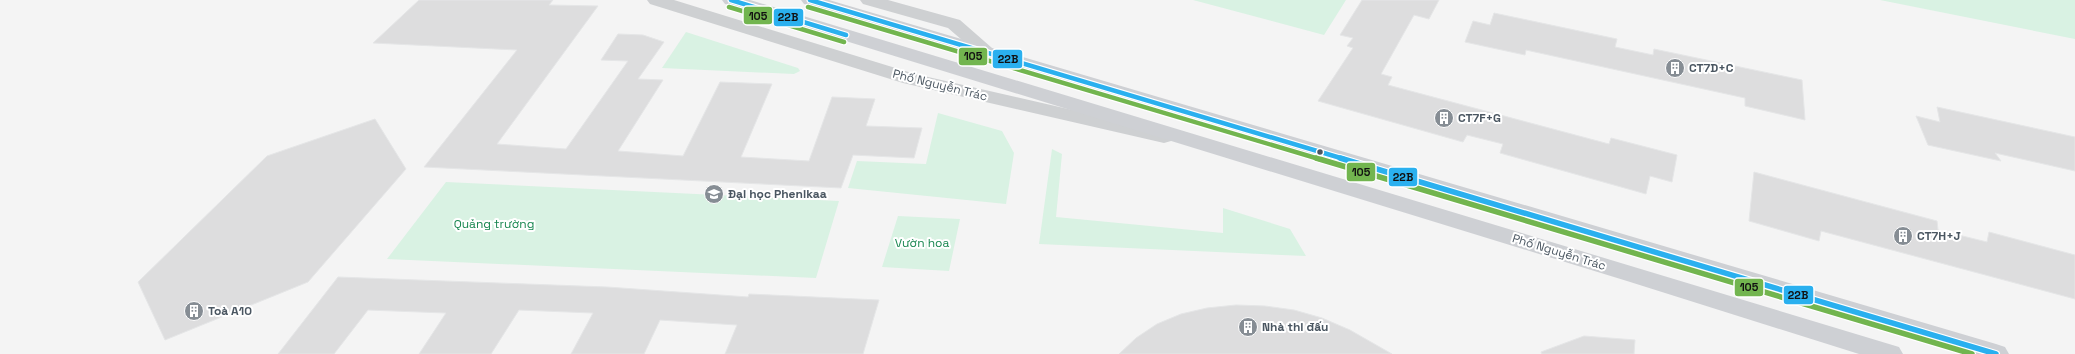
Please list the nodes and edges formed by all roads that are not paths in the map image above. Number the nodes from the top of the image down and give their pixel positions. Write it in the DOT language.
graph roads {
  1 [pos="656,0"];
  2 [pos="731,0"];
  3 [pos="810,0"];
  4 [pos="869,0"];
  5 [pos="991,55"];
  6 [pos="1228,151"];
  7 [pos="1544,219"];
  8 [pos="1536,245"];
  9 [pos="1890,354"];
  10 [pos="1996,354"];
  1 -- 6 [label="street, Phố Nguyễn Trác"];
  2 -- 6 [label="main road, Phố Nguyễn Trác"];
  3 -- 5 [label="main road"];
  4 -- 5 [label="street"];
  5 -- 7 [label="main road"];
  6 -- 8 [label="main road, Phố Nguyễn Trác"];
  7 -- 8 [label="main road"];
  7 -- 10 [label="main road"];
  8 -- 9 [label="main road, Phố Nguyễn Trác"];
}
